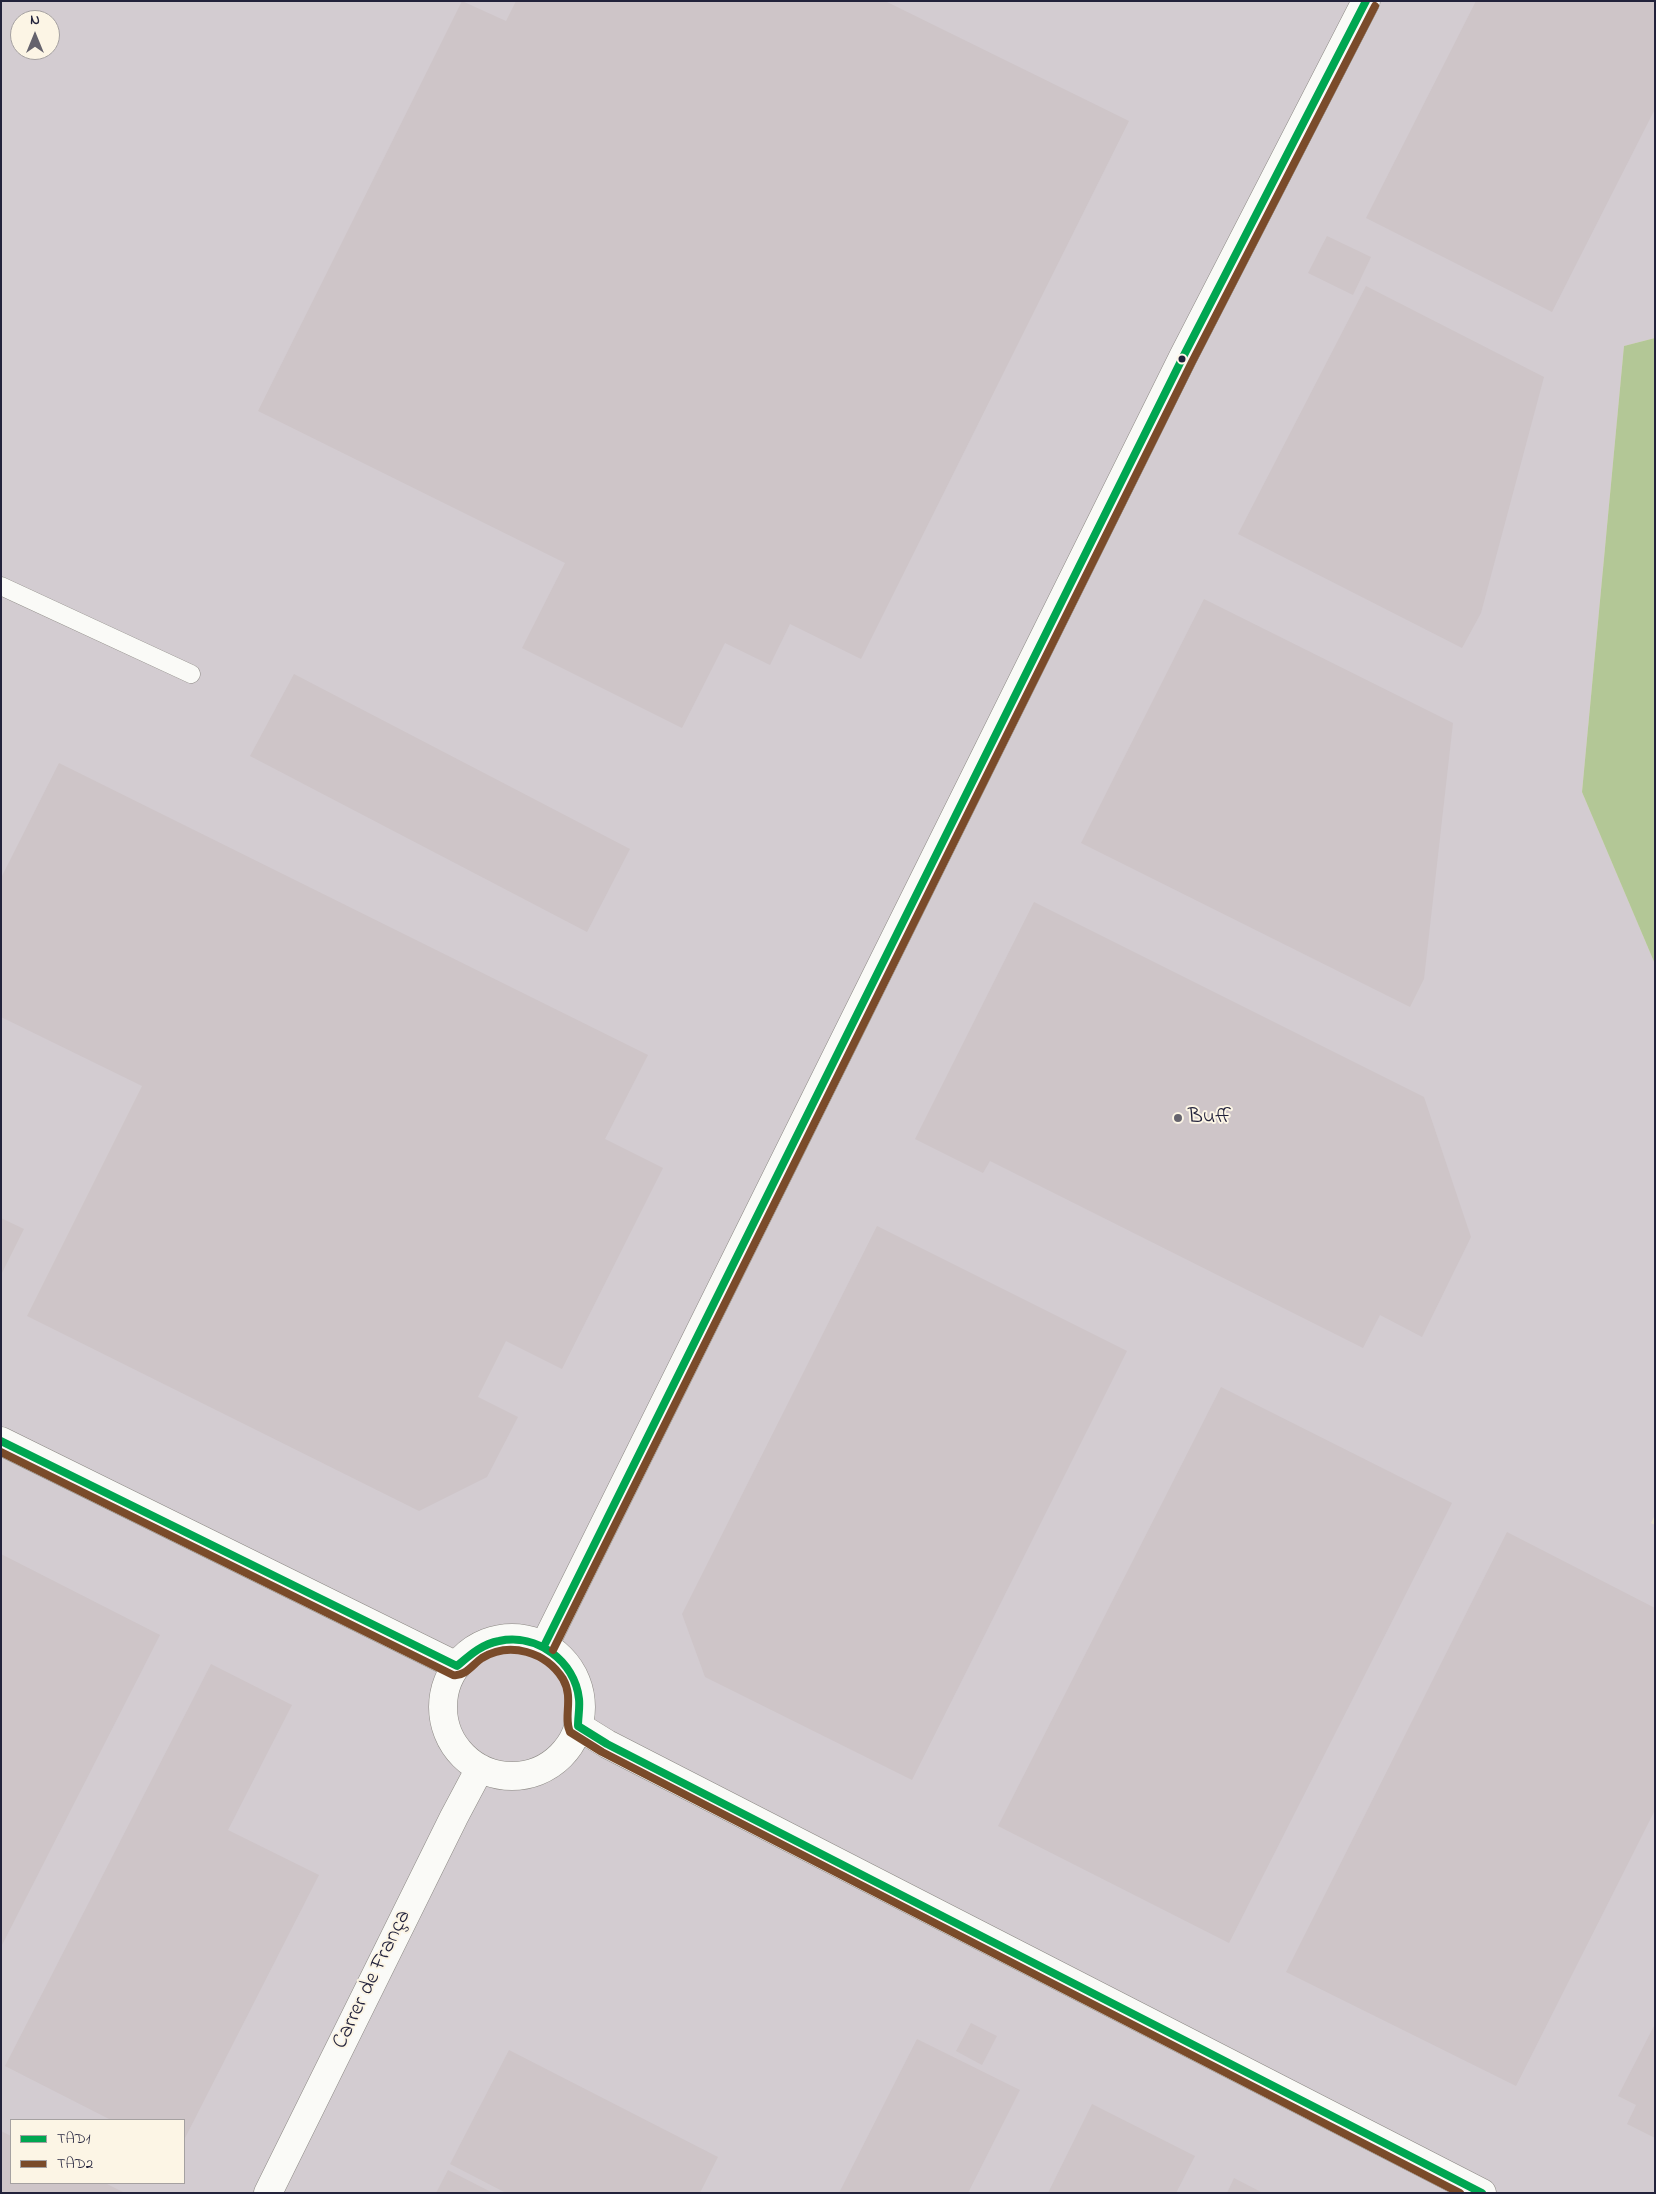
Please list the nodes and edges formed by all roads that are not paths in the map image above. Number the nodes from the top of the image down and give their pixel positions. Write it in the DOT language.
graph roads {
  1 [pos="1366,1"];
  2 [pos="1,586"];
  3 [pos="191,674"];
  4 [pos="1,1441"];
  5 [pos="544,1646"];
  6 [pos="457,1666"];
  7 [pos="578,1726"];
  8 [pos="480,1768"];
  9 [pos="268,2193"];
  10 [pos="1482,2193"];
  1 -- 5 [label="street"];
  2 -- 3 [label="lane"];
  4 -- 6 [label="street"];
  5 -- 6 [label="street"];
  5 -- 7 [label="street"];
  6 -- 8 [label="street"];
  7 -- 8 [label="street"];
  7 -- 10 [label="street"];
  8 -- 9 [label="street, Carrer de França"];
}
